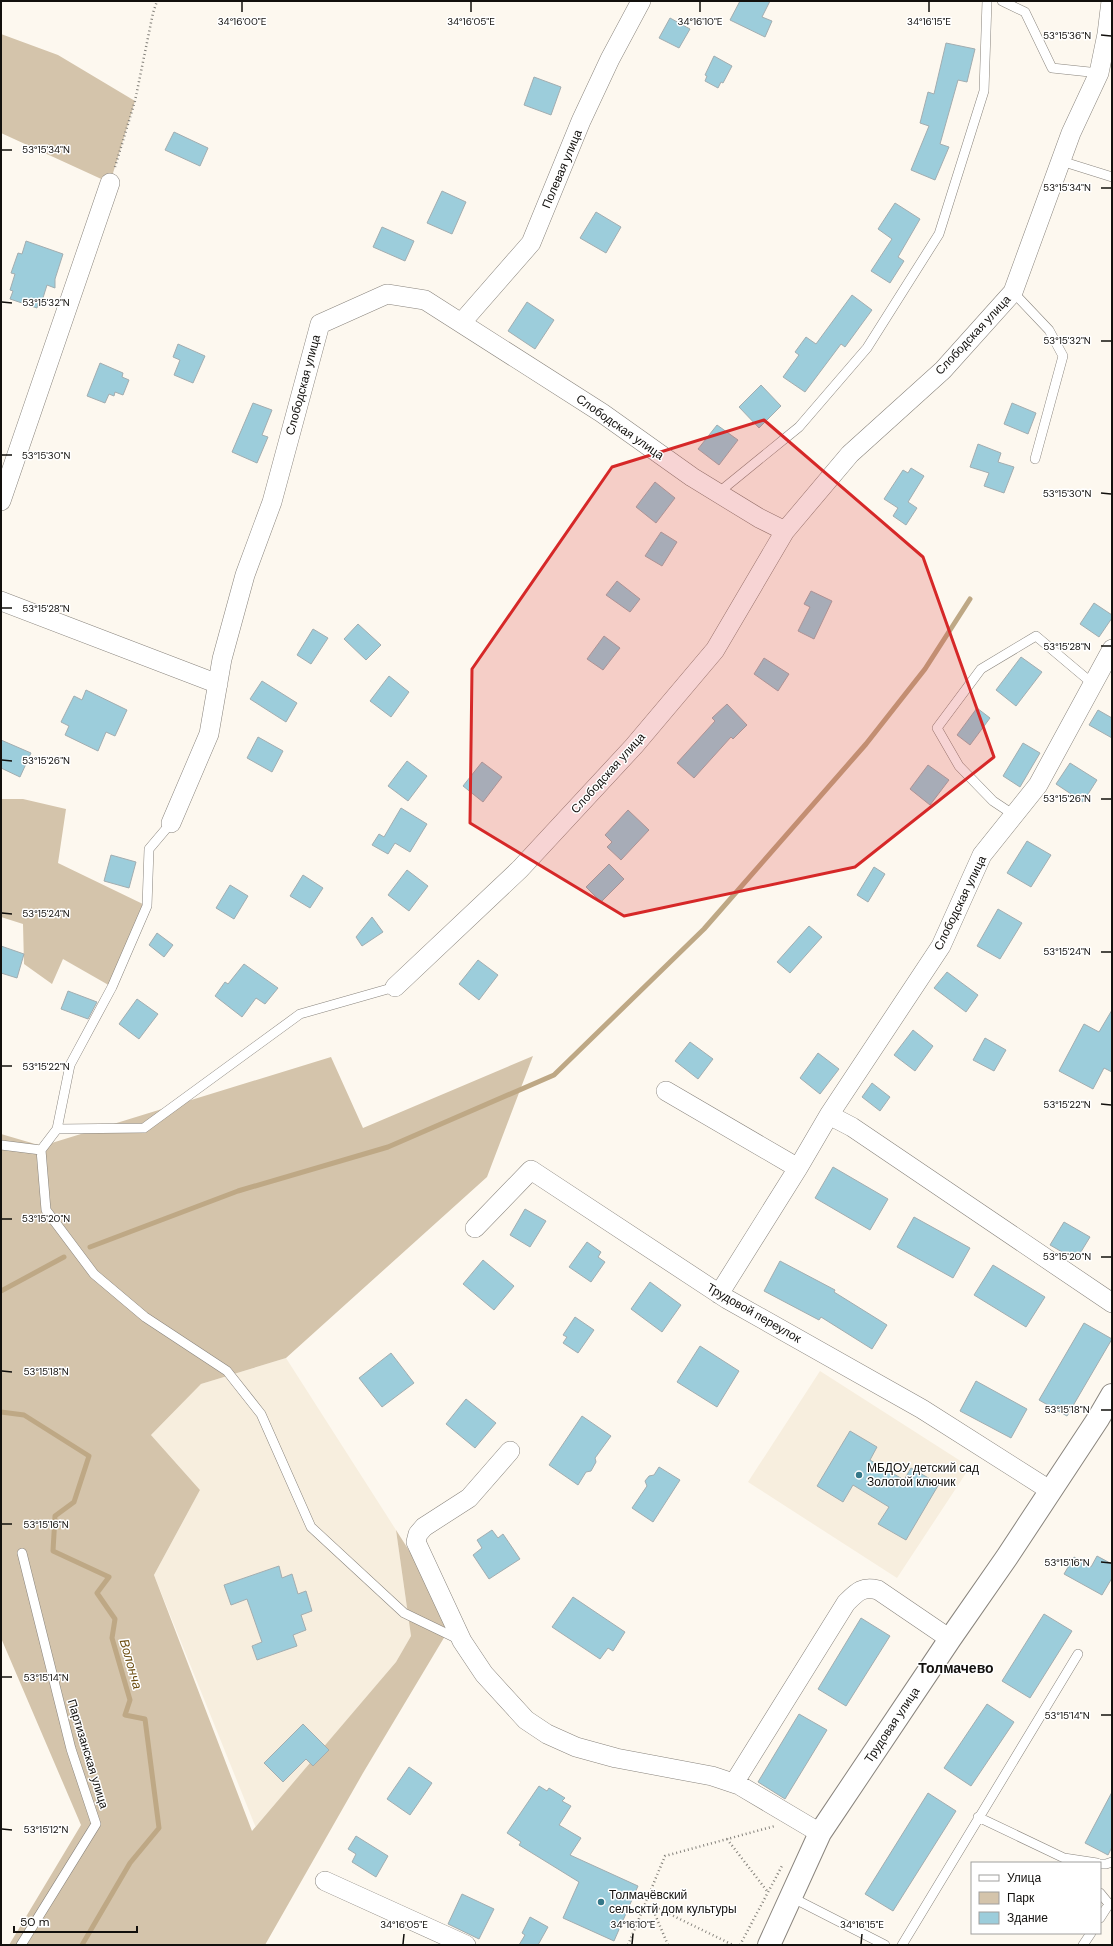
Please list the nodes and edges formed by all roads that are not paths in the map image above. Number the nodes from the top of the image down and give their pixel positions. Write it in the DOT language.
graph roads {
  1 [pos="641,1"];
  2 [pos="987,1"];
  3 [pos="1002,1"];
  4 [pos="1111,1"];
  5 [pos="1099,73"];
  6 [pos="1061,161"];
  7 [pos="1112,176"];
  8 [pos="110,184"];
  9 [pos="1013,292"];
  10 [pos="462,322"];
  11 [pos="1035,459"];
  12 [pos="718,493"];
  13 [pos="1,501"];
  14 [pos="785,531"];
  15 [pos="1,601"];
  16 [pos="1112,649"];
  17 [pos="218,684"];
  18 [pos="1093,684"];
  19 [pos="1014,815"];
  20 [pos="172,823"];
  21 [pos="395,987"];
  22 [pos="666,1091"];
  23 [pos="829,1115"];
  24 [pos="57,1129"];
  25 [pos="1,1145"];
  26 [pos="41,1150"];
  27 [pos="798,1168"];
  28 [pos="475,1228"];
  29 [pos="719,1294"];
  30 [pos="1112,1303"];
  31 [pos="1112,1395"];
  32 [pos="510,1451"];
  33 [pos="1051,1491"];
  34 [pos="22,1553"];
  35 [pos="950,1639"];
  36 [pos="462,1641"];
  37 [pos="1078,1654"];
  38 [pos="734,1783"];
  39 [pos="978,1817"];
  40 [pos="820,1832"];
  41 [pos="1075,1861"];
  42 [pos="1086,1862"];
  43 [pos="1112,1862"];
  44 [pos="1101,1864"];
  45 [pos="325,1881"];
  46 [pos="1101,1894"];
  47 [pos="791,1898"];
  48 [pos="1101,1916"];
  49 [pos="1090,1934"];
  50 [pos="21,1945"];
  51 [pos="466,1945"];
  52 [pos="769,1945"];
  53 [pos="885,1945"];
  54 [pos="902,1945"];
  55 [pos="1083,1945"];
  1 -- 10 [label="street, Полевая улица"];
  2 -- 12 [label="lane"];
  3 -- 5 [label="lane"];
  4 -- 5 [label="street, Слободская улица"];
  5 -- 6 [label="street, Слободская улица"];
  6 -- 7 [label="lane"];
  6 -- 9 [label="street, Слободская улица"];
  8 -- 13 [label="street"];
  9 -- 11 [label="lane"];
  9 -- 14 [label="street, Слободская улица"];
  10 -- 12 [label="street, Слободская улица"];
  10 -- 17 [label="street, Слободская улица"];
  12 -- 14 [label="street, Слободская улица"];
  14 -- 21 [label="street, Слободская улица"];
  15 -- 17 [label="street"];
  16 -- 18 [label="street, Слободская улица"];
  17 -- 20 [label="street, Слободская улица"];
  18 -- 19 [label="street, Слободская улица"];
  18 -- 19 [label="lane"];
  19 -- 23 [label="street, Слободская улица"];
  20 -- 24 [label="lane"];
  21 -- 24 [label="lane"];
  22 -- 27 [label="street"];
  23 -- 27 [label="street"];
  23 -- 30 [label="street"];
  24 -- 26 [label="lane"];
  25 -- 26 [label="lane"];
  26 -- 36 [label="lane"];
  27 -- 29 [label="street"];
  28 -- 29 [label="street, Трудовой переулок"];
  29 -- 33 [label="street, Трудовой переулок"];
  31 -- 33 [label="street, Трудовая улица"];
  32 -- 36 [label="street"];
  33 -- 35 [label="street, Трудовая улица"];
  34 -- 50 [label="lane, Партизанская улица"];
  35 -- 38 [label="street"];
  35 -- 40 [label="street, Трудовая улица"];
  36 -- 38 [label="street"];
  37 -- 39 [label="lane"];
  38 -- 40 [label="street"];
  39 -- 41 [label="lane"];
  39 -- 54 [label="lane"];
  40 -- 47 [label="street, Трудовая улица"];
  41 -- 42 [label="lane"];
  43 -- 44 [label="lane"];
  45 -- 51 [label="street"];
  46 -- 48 [label="lane"];
  47 -- 52 [label="street, Трудовая улица"];
  47 -- 53 [label="lane"];
  49 -- 55 [label="lane"];
}
